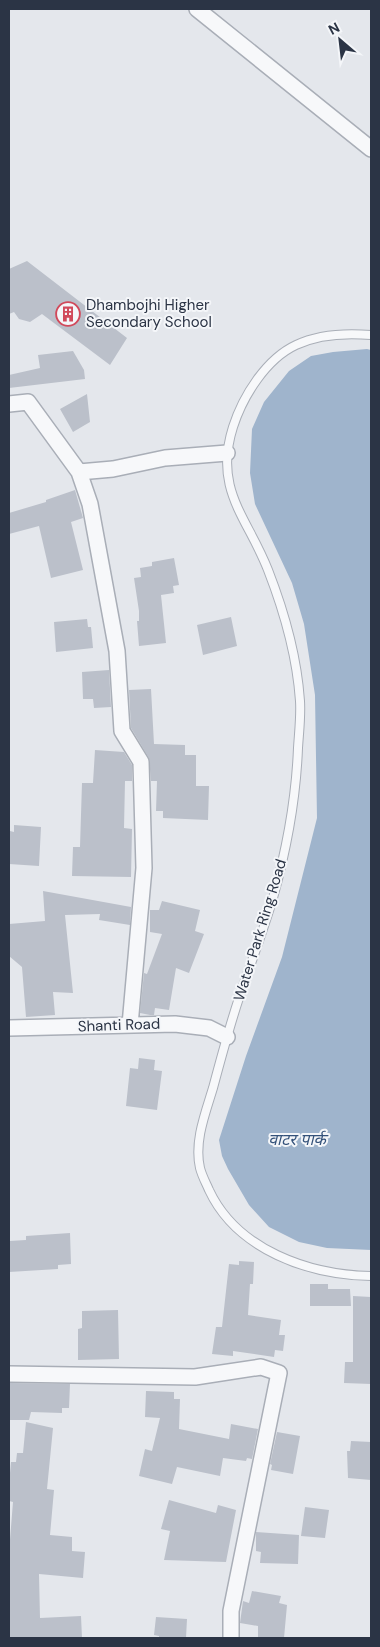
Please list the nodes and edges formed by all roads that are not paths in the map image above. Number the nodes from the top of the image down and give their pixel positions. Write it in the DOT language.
graph roads {
  1 [pos="196,9"];
  2 [pos="371,149"];
  3 [pos="371,334"];
  4 [pos="9,404"];
  5 [pos="227,453"];
  6 [pos="79,472"];
  7 [pos="130,1025"];
  8 [pos="9,1028"];
  9 [pos="227,1037"];
  10 [pos="371,1276"];
  11 [pos="9,1374"];
  12 [pos="231,1638"];
  1 -- 2 [label="street"];
  3 -- 5 [label="lane, Water Park Ring Road"];
  4 -- 6 [label="street"];
  5 -- 6 [label="street"];
  5 -- 9 [label="lane, Water Park Ring Road"];
  6 -- 7 [label="street"];
  7 -- 8 [label="street, Shanti Road"];
  7 -- 9 [label="street, Shanti Road"];
  9 -- 10 [label="lane, Water Park Ring Road"];
  11 -- 12 [label="street"];
}
